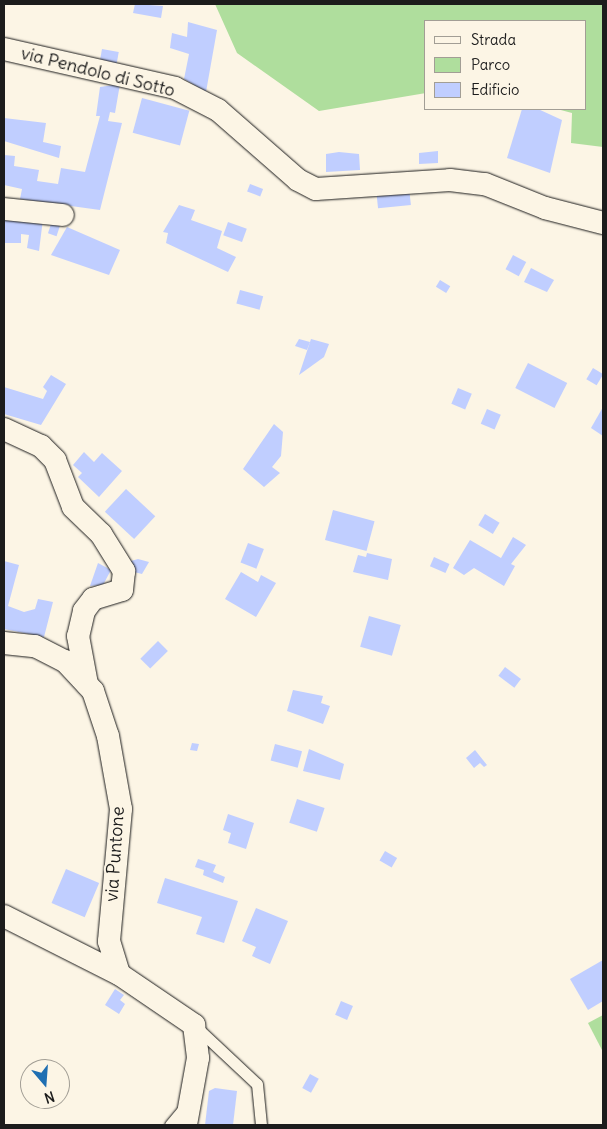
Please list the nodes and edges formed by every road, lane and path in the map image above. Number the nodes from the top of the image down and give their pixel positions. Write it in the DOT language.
graph roads {
  1 [pos="4,49"];
  2 [pos="4,209"];
  3 [pos="63,215"];
  4 [pos="603,223"];
  5 [pos="4,429"];
  6 [pos="4,643"];
  7 [pos="87,685"];
  8 [pos="4,916"];
  9 [pos="119,974"];
  10 [pos="194,1025"];
  11 [pos="191,1100"];
  12 [pos="170,1125"];
  13 [pos="186,1125"];
  14 [pos="261,1125"];
  1 -- 4 [label="street, via Pendolo di Sotto"];
  2 -- 3 [label="street"];
  5 -- 7 [label="street"];
  6 -- 7 [label="street, via Puntone"];
  7 -- 9 [label="street, via Puntone"];
  8 -- 9 [label="street"];
  9 -- 10 [label="street"];
  10 -- 11 [label="street"];
  10 -- 14 [label="lane"];
  11 -- 12 [label="lane"];
  11 -- 13 [label="street"];
}
